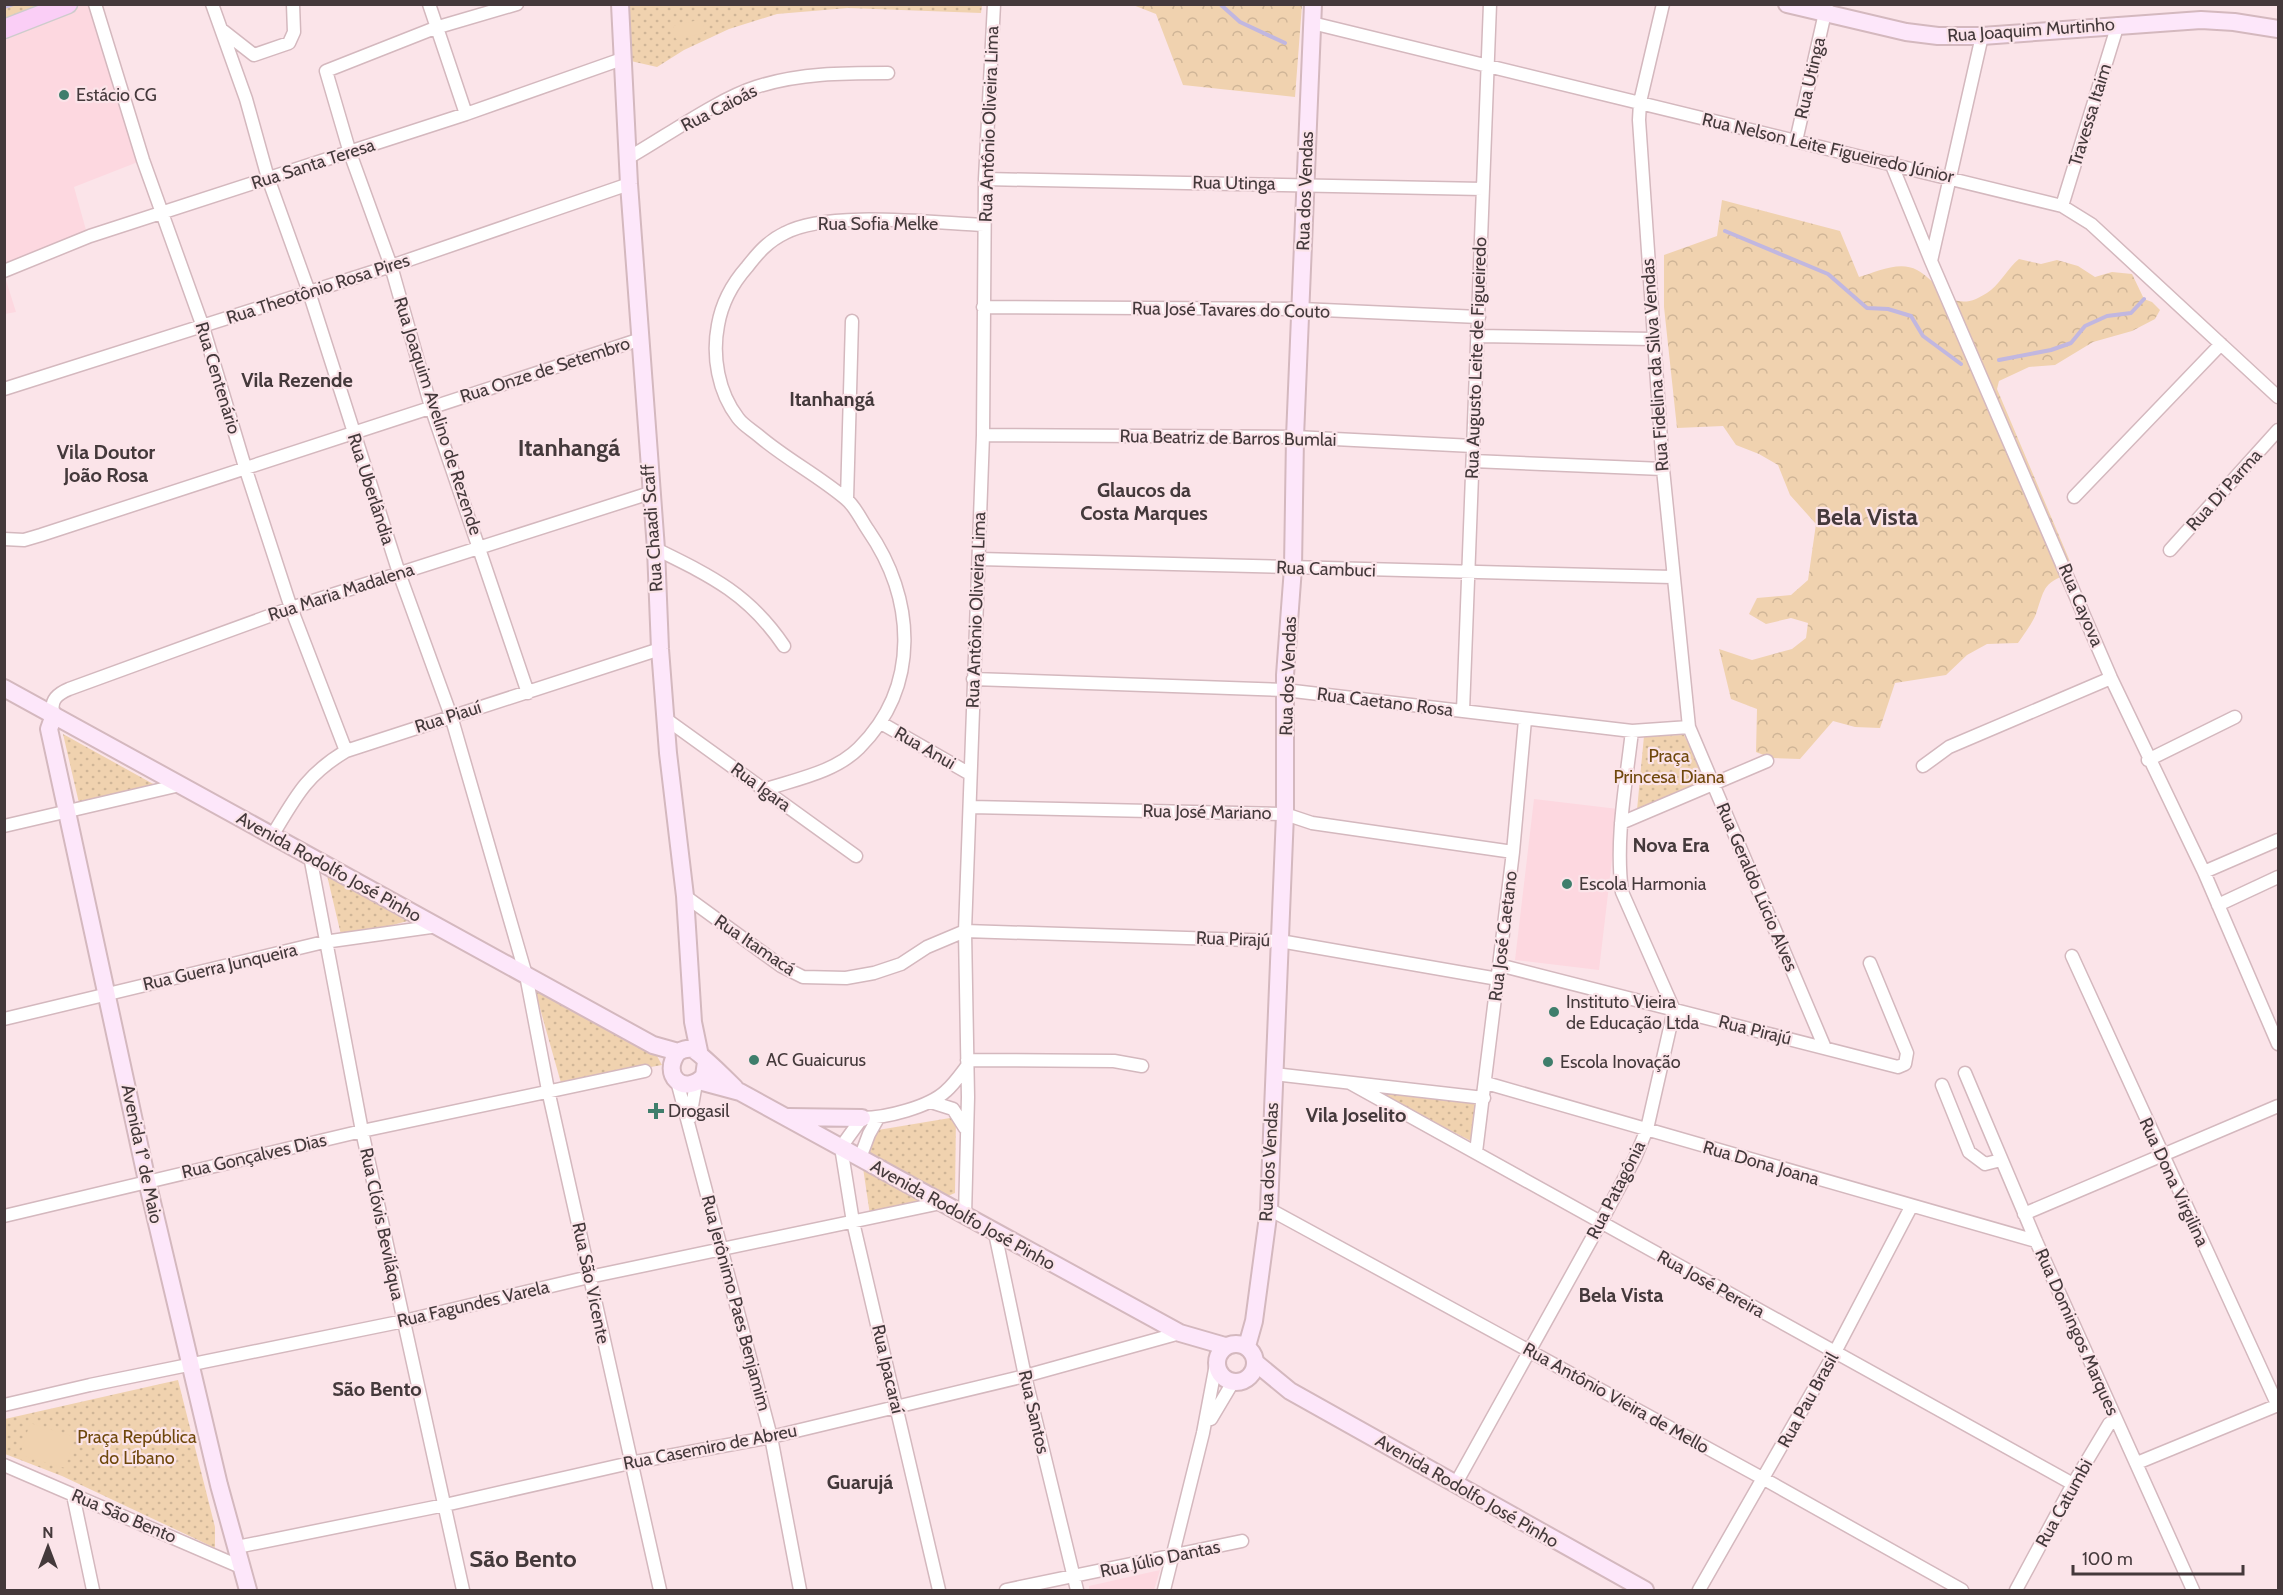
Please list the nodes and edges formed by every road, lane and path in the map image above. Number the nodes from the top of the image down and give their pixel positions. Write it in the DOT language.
graph roads {
  1 [pos="68,4"];
  2 [pos="95,4"];
  3 [pos="212,4"];
  4 [pos="293,4"];
  5 [pos="429,4"];
  6 [pos="517,4"];
  7 [pos="620,4"];
  8 [pos="994,4"];
  9 [pos="1313,4"];
  10 [pos="1490,4"];
  11 [pos="1663,4"];
  12 [pos="1787,4"];
  13 [pos="1826,9"];
  14 [pos="1312,23"];
  15 [pos="2118,24"];
  16 [pos="435,28"];
  17 [pos="4,29"];
  18 [pos="221,29"];
  19 [pos="2278,29"];
  20 [pos="1982,36"];
  21 [pos="622,59"];
  22 [pos="1489,64"];
  23 [pos="888,73"];
  24 [pos="1640,102"];
  25 [pos="466,114"];
  26 [pos="1796,141"];
  27 [pos="350,153"];
  28 [pos="628,158"];
  29 [pos="1892,164"];
  30 [pos="1951,176"];
  31 [pos="268,178"];
  32 [pos="986,179"];
  33 [pos="629,184"];
  34 [pos="1305,184"];
  35 [pos="1483,189"];
  36 [pos="2062,206"];
  37 [pos="162,212"];
  38 [pos="984,225"];
  39 [pos="1931,261"];
  40 [pos="391,266"];
  41 [pos="4,271"];
  42 [pos="309,292"];
  43 [pos="983,307"];
  44 [pos="1301,309"];
  45 [pos="1479,317"];
  46 [pos="852,321"];
  47 [pos="203,327"];
  48 [pos="1477,336"];
  49 [pos="641,339"];
  50 [pos="1653,339"];
  51 [pos="2221,344"];
  52 [pos="4,389"];
  53 [pos="2278,397"];
  54 [pos="431,407"];
  55 [pos="2278,430"];
  56 [pos="352,432"];
  57 [pos="983,435"];
  58 [pos="1295,437"];
  59 [pos="1473,446"];
  60 [pos="1473,461"];
  61 [pos="244,467"];
  62 [pos="1663,469"];
  63 [pos="650,493"];
  64 [pos="2074,497"];
  65 [pos="847,499"];
  66 [pos="4,539"];
  67 [pos="480,547"];
  68 [pos="656,549"];
  69 [pos="2170,550"];
  70 [pos="979,559"];
  71 [pos="1293,568"];
  72 [pos="399,573"];
  73 [pos="1466,573"];
  74 [pos="1672,577"];
  75 [pos="291,608"];
  76 [pos="784,646"];
  77 [pos="660,649"];
  78 [pos="2111,678"];
  79 [pos="973,679"];
  80 [pos="4,688"];
  81 [pos="1285,690"];
  82 [pos="528,693"];
  83 [pos="1463,711"];
  84 [pos="54,715"];
  85 [pos="451,716"];
  86 [pos="2235,717"];
  87 [pos="666,719"];
  88 [pos="1525,720"];
  89 [pos="881,723"];
  90 [pos="1689,727"];
  91 [pos="1632,731"];
  92 [pos="346,751"];
  93 [pos="2148,760"];
  94 [pos="1767,761"];
  95 [pos="1923,766"];
  96 [pos="970,774"];
  97 [pos="1713,784"];
  98 [pos="180,785"];
  99 [pos="766,789"];
  100 [pos="970,807"];
  101 [pos="67,813"];
  102 [pos="1285,814"];
  103 [pos="1622,823"];
  104 [pos="4,826"];
  105 [pos="272,836"];
  106 [pos="2278,840"];
  107 [pos="1513,852"];
  108 [pos="310,856"];
  109 [pos="856,856"];
  110 [pos="2204,872"];
  111 [pos="2278,877"];
  112 [pos="685,896"];
  113 [pos="2218,905"];
  114 [pos="438,926"];
  115 [pos="966,931"];
  116 [pos="1280,941"];
  117 [pos="324,942"];
  118 [pos="2072,956"];
  119 [pos="1870,963"];
  120 [pos="1499,965"];
  121 [pos="526,975"];
  122 [pos="1498,980"];
  123 [pos="107,994"];
  124 [pos="1674,1010"];
  125 [pos="4,1019"];
  126 [pos="2278,1044"];
  127 [pos="653,1045"];
  128 [pos="1825,1048"];
  129 [pos="678,1052"];
  130 [pos="703,1057"];
  131 [pos="967,1063"];
  132 [pos="1142,1066"];
  133 [pos="645,1071"];
  134 [pos="1965,1072"];
  135 [pos="1274,1074"];
  136 [pos="674,1076"];
  137 [pos="697,1082"];
  138 [pos="1350,1083"];
  139 [pos="1486,1083"];
  140 [pos="1942,1085"];
  141 [pos="548,1090"];
  142 [pos="740,1092"];
  143 [pos="1484,1098"];
  144 [pos="931,1102"];
  145 [pos="2278,1106"];
  146 [pos="786,1118"];
  147 [pos="870,1118"];
  148 [pos="689,1122"];
  149 [pos="1647,1129"];
  150 [pos="362,1131"];
  151 [pos="967,1132"];
  152 [pos="841,1147"];
  153 [pos="1476,1152"];
  154 [pos="2161,1154"];
  155 [pos="860,1158"];
  156 [pos="2001,1160"];
  157 [pos="147,1180"];
  158 [pos="941,1203"];
  159 [pos="1911,1207"];
  160 [pos="1269,1209"];
  161 [pos="2024,1214"];
  162 [pos="4,1216"];
  163 [pos="965,1216"];
  164 [pos="853,1222"];
  165 [pos="1601,1222"];
  166 [pos="995,1233"];
  167 [pos="2036,1241"];
  168 [pos="720,1249"];
  169 [pos="589,1277"];
  170 [pos="404,1321"];
  171 [pos="1183,1334"];
  172 [pos="1225,1346"];
  173 [pos="1247,1346"];
  174 [pos="1528,1351"];
  175 [pos="1834,1354"];
  176 [pos="190,1363"];
  177 [pos="1217,1363"];
  178 [pos="1256,1363"];
  179 [pos="1025,1376"];
  180 [pos="1239,1382"];
  181 [pos="1290,1391"];
  182 [pos="4,1405"];
  183 [pos="896,1405"];
  184 [pos="2278,1405"];
  185 [pos="2116,1419"];
  186 [pos="1203,1433"];
  187 [pos="771,1437"];
  188 [pos="630,1463"];
  189 [pos="2137,1463"];
  190 [pos="4,1465"];
  191 [pos="1764,1479"];
  192 [pos="2073,1484"];
  193 [pos="1455,1485"];
  194 [pos="73,1495"];
  195 [pos="445,1506"];
  196 [pos="1242,1541"];
  197 [pos="237,1547"];
  198 [pos="1174,1556"];
  199 [pos="243,1568"];
  200 [pos="1074,1577"];
  201 [pos="93,1590"];
  202 [pos="248,1590"];
  203 [pos="463,1590"];
  204 [pos="660,1590"];
  205 [pos="800,1590"];
  206 [pos="939,1590"];
  207 [pos="1006,1590"];
  208 [pos="1077,1590"];
  209 [pos="1164,1590"];
  210 [pos="1645,1590"];
  211 [pos="1699,1590"];
  212 [pos="1962,1590"];
  213 [pos="2016,1590"];
  214 [pos="2193,1590"];
  1 -- 17 [label="main road"];
  2 -- 37 [label="street, Rua Centenário"];
  3 -- 18 [label="street, Rua Uberlândia"];
  4 -- 18 [label="street"];
  5 -- 16 [label="street"];
  6 -- 16 [label="street"];
  7 -- 21 [label="street, Rua Chaadi Scaff"];
  8 -- 32 [label="street, Rua Antônio Oliveira Lima"];
  9 -- 14 [label="street, Rua dos Vendas"];
  10 -- 22 [label="street, Rua Augusto Leite de Figueiredo"];
  11 -- 24 [label="street, Rua Fidelina da Silva Vendas"];
  12 -- 13 [label="street, Rua Joaquim Murtinho"];
  13 -- 20 [label="street, Rua Joaquim Murtinho"];
  13 -- 26 [label="street, Rua Utinga"];
  14 -- 22 [label="street, Rua Nelson Leite Figueiredo Júnior"];
  14 -- 34 [label="street, Rua dos Vendas"];
  15 -- 19 [label="street, Rua Joaquim Murtinho"];
  15 -- 20 [label="street, Rua Joaquim Murtinho"];
  15 -- 36 [label="street, Travessa Itaim"];
  16 -- 25 [label="street"];
  16 -- 27 [label="street, Rua Joaquim Avelino de Rezende"];
  18 -- 31 [label="street, Rua Uberlândia"];
  20 -- 30 [label="street"];
  21 -- 25 [label="street, Rua Santa Teresa"];
  21 -- 28 [label="street, Rua Chaadi Scaff"];
  22 -- 24 [label="street, Rua Nelson Leite Figueiredo Júnior"];
  22 -- 35 [label="street, Rua Augusto Leite de Figueiredo"];
  23 -- 28 [label="street, Rua Caioás"];
  24 -- 26 [label="street, Rua Nelson Leite Figueiredo Júnior"];
  24 -- 50 [label="street, Rua Fidelina da Silva Vendas"];
  25 -- 27 [label="street, Rua Santa Teresa"];
  26 -- 29 [label="street, Rua Nelson Leite Figueiredo Júnior"];
  27 -- 31 [label="street, Rua Santa Teresa"];
  27 -- 40 [label="street, Rua Joaquim Avelino de Rezende"];
  28 -- 33 [label="street, Rua Chaadi Scaff"];
  29 -- 30 [label="street, Rua Nelson Leite Figueiredo Júnior"];
  29 -- 39 [label="street, Rua Cayova"];
  30 -- 36 [label="street, Rua Nelson Leite Figueiredo Júnior"];
  30 -- 39 [label="street"];
  31 -- 37 [label="street, Rua Santa Teresa"];
  31 -- 42 [label="street, Rua Uberlândia"];
  32 -- 34 [label="street, Rua Utinga"];
  32 -- 38 [label="street, Rua Antônio Oliveira Lima"];
  33 -- 40 [label="street, Rua Theotônio Rosa Pires"];
  33 -- 49 [label="street, Rua Chaadi Scaff"];
  34 -- 35 [label="street, Rua Utinga"];
  34 -- 44 [label="street, Rua dos Vendas"];
  35 -- 45 [label="street, Rua Augusto Leite de Figueiredo"];
  36 -- 51 [label="street, Rua Nelson Leite Figueiredo Júnior"];
  37 -- 41 [label="street, Rua Santa Teresa"];
  37 -- 47 [label="street, Rua Centenário"];
  38 -- 43 [label="street, Rua Antônio Oliveira Lima"];
  38 -- 65 [label="street, Rua Sofia Melke"];
  39 -- 78 [label="street, Rua Cayova"];
  40 -- 42 [label="street, Rua Theotônio Rosa Pires"];
  40 -- 54 [label="street, Rua Joaquim Avelino de Rezende"];
  42 -- 47 [label="street, Rua Theotônio Rosa Pires"];
  42 -- 56 [label="street, Rua Uberlândia"];
  43 -- 44 [label="street, Rua José Tavares do Couto"];
  43 -- 57 [label="street, Rua Antônio Oliveira Lima"];
  44 -- 45 [label="street, Rua José Tavares do Couto"];
  44 -- 58 [label="street, Rua dos Vendas"];
  45 -- 48 [label="street, Rua Augusto Leite de Figueiredo"];
  46 -- 65 [label="street"];
  47 -- 52 [label="street, Rua Theotônio Rosa Pires"];
  47 -- 61 [label="street, Rua Centenário"];
  48 -- 50 [label="street"];
  48 -- 59 [label="street, Rua Augusto Leite de Figueiredo"];
  49 -- 54 [label="street, Rua Onze de Setembro"];
  49 -- 63 [label="street, Rua Chaadi Scaff"];
  50 -- 62 [label="street, Rua Fidelina da Silva Vendas"];
  51 -- 53 [label="street, Rua Nelson Leite Figueiredo Júnior"];
  51 -- 64 [label="street"];
  54 -- 56 [label="street, Rua Onze de Setembro"];
  54 -- 67 [label="street, Rua Joaquim Avelino de Rezende"];
  55 -- 69 [label="street, Rua Di Parma"];
  56 -- 61 [label="street, Rua Onze de Setembro"];
  56 -- 72 [label="street, Rua Uberlândia"];
  57 -- 58 [label="street, Rua Beatriz de Barros Bumlai"];
  57 -- 70 [label="street, Rua Antônio Oliveira Lima"];
  58 -- 59 [label="street, Rua Beatriz de Barros Bumlai"];
  58 -- 71 [label="street, Rua dos Vendas"];
  59 -- 60 [label="street, Rua Augusto Leite de Figueiredo"];
  60 -- 62 [label="street"];
  60 -- 73 [label="street, Rua Augusto Leite de Figueiredo"];
  61 -- 66 [label="street, Rua Onze de Setembro"];
  61 -- 75 [label="street, Rua Centenário"];
  62 -- 74 [label="street, Rua Fidelina da Silva Vendas"];
  63 -- 67 [label="street, Rua Maria Madalena"];
  63 -- 68 [label="street, Rua Chaadi Scaff"];
  65 -- 89 [label="street, Rua Sofia Melke"];
  67 -- 72 [label="street, Rua Maria Madalena"];
  67 -- 82 [label="street, Rua Joaquim Avelino de Rezende"];
  68 -- 76 [label="street"];
  68 -- 77 [label="street, Rua Chaadi Scaff"];
  70 -- 71 [label="street, Rua Cambuci"];
  70 -- 79 [label="street, Rua Antônio Oliveira Lima"];
  71 -- 73 [label="street, Rua Cambuci"];
  71 -- 81 [label="street, Rua dos Vendas"];
  72 -- 75 [label="street, Rua Maria Madalena"];
  72 -- 85 [label="street, Rua Uberlândia"];
  73 -- 74 [label="street, Rua Cambuci"];
  73 -- 83 [label="street, Rua Augusto Leite de Figueiredo"];
  74 -- 90 [label="street, Rua Fidelina da Silva Vendas"];
  75 -- 84 [label="street, Rua Maria Madalena"];
  75 -- 92 [label="street, Rua Centenário"];
  77 -- 82 [label="street, Rua Piauí"];
  77 -- 87 [label="street, Rua Chaadi Scaff"];
  78 -- 93 [label="street, Rua Cayova"];
  78 -- 95 [label="street"];
  79 -- 81 [label="street, Rua Caetano Rosa"];
  79 -- 96 [label="street, Rua Antônio Oliveira Lima"];
  80 -- 84 [label="street, Avenida Rodolfo José Pinho"];
  81 -- 83 [label="street, Rua Caetano Rosa"];
  81 -- 102 [label="street, Rua dos Vendas"];
  82 -- 85 [label="street, Rua Piauí"];
  83 -- 88 [label="street, Rua Caetano Rosa"];
  84 -- 98 [label="street, Avenida Rodolfo José Pinho"];
  84 -- 101 [label="street, Avenida 1º de Maio"];
  85 -- 92 [label="street, Rua Piauí"];
  85 -- 121 [label="street, Rua Uberlândia"];
  86 -- 93 [label="street"];
  87 -- 99 [label="street, Rua Igara"];
  87 -- 112 [label="street, Rua Chaadi Scaff"];
  88 -- 91 [label="street, Rua Caetano Rosa"];
  88 -- 107 [label="street, Rua José Caetano"];
  89 -- 96 [label="street, Rua Anui"];
  89 -- 99 [label="street, Rua Sofia Melke"];
  90 -- 91 [label="street, Rua Caetano Rosa"];
  90 -- 97 [label="street, Rua Geraldo Lúcio Alves"];
  91 -- 103 [label="street"];
  92 -- 105 [label="street, Rua Piauí"];
  93 -- 110 [label="street, Rua Cayova"];
  94 -- 97 [label="street"];
  96 -- 100 [label="street, Rua Antônio Oliveira Lima"];
  97 -- 103 [label="street"];
  97 -- 128 [label="street, Rua Geraldo Lúcio Alves"];
  98 -- 101 [label="street"];
  98 -- 105 [label="street, Avenida Rodolfo José Pinho"];
  99 -- 109 [label="street, Rua Igara"];
  100 -- 102 [label="street, Rua José Mariano"];
  100 -- 115 [label="street, Rua Antônio Oliveira Lima"];
  101 -- 104 [label="street"];
  101 -- 123 [label="street, Avenida 1º de Maio"];
  102 -- 107 [label="street, Rua José Mariano"];
  102 -- 116 [label="street, Rua dos Vendas"];
  103 -- 124 [label="street"];
  105 -- 108 [label="street, Avenida Rodolfo José Pinho"];
  106 -- 110 [label="street"];
  107 -- 120 [label="street, Rua José Caetano"];
  108 -- 114 [label="street, Avenida Rodolfo José Pinho"];
  108 -- 117 [label="street, Rua Clóvis Beviláqua"];
  110 -- 113 [label="street, Rua Cayova"];
  111 -- 113 [label="street"];
  112 -- 115 [label="street, Rua Itamacá"];
  112 -- 130 [label="street, Rua Chaadi Scaff"];
  113 -- 126 [label="street, Rua Cayova"];
  114 -- 117 [label="street, Rua Guerra Junqueira"];
  114 -- 121 [label="street, Avenida Rodolfo José Pinho"];
  115 -- 116 [label="street, Rua Pirajú"];
  115 -- 131 [label="street, Rua Antônio Oliveira Lima"];
  116 -- 122 [label="street, Rua Pirajú"];
  116 -- 135 [label="street, Rua dos Vendas"];
  117 -- 123 [label="street, Rua Guerra Junqueira"];
  117 -- 150 [label="street, Rua Clóvis Beviláqua"];
  118 -- 154 [label="street, Rua Dona Virgilina"];
  119 -- 128 [label="street, Rua Pirajú"];
  120 -- 122 [label="street, Rua José Caetano"];
  120 -- 124 [label="street, Rua Pirajú"];
  121 -- 127 [label="street, Avenida Rodolfo José Pinho"];
  121 -- 141 [label="street, Rua São Vicente"];
  122 -- 139 [label="street, Rua José Caetano"];
  123 -- 125 [label="street, Rua Guerra Junqueira"];
  123 -- 157 [label="street, Avenida 1º de Maio"];
  124 -- 128 [label="street, Rua Pirajú"];
  124 -- 149 [label="street, Rua Patagônia"];
  127 -- 129 [label="street, Avenida Rodolfo José Pinho"];
  127 -- 136 [label="street, Avenida Rodolfo José Pinho"];
  129 -- 130 [label="street"];
  129 -- 136 [label="street"];
  130 -- 137 [label="street"];
  130 -- 142 [label="street, Avenida Rodolfo José Pinho"];
  131 -- 132 [label="street"];
  131 -- 144 [label="street"];
  131 -- 151 [label="street, Rua Antônio Oliveira Lima"];
  133 -- 141 [label="street, Rua Gonçalves Dias"];
  134 -- 156 [label="street, Rua Domingos Marques"];
  135 -- 138 [label="street"];
  135 -- 160 [label="street, Rua dos Vendas"];
  136 -- 137 [label="street"];
  136 -- 148 [label="street, Rua Jerônimo Paes Benjamim"];
  137 -- 142 [label="street, Avenida Rodolfo José Pinho"];
  137 -- 148 [label="street, Rua Jerônimo Paes Benjamim"];
  138 -- 143 [label="street"];
  138 -- 153 [label="street, Rua José Pereira"];
  139 -- 143 [label="street, Rua José Caetano"];
  139 -- 149 [label="street, Rua Dona Joana"];
  140 -- 156 [label="street"];
  141 -- 150 [label="street, Rua Gonçalves Dias"];
  141 -- 169 [label="street, Rua São Vicente"];
  142 -- 146 [label="street, Avenida Rodolfo José Pinho"];
  143 -- 153 [label="street, Rua José Caetano"];
  144 -- 147 [label="street"];
  144 -- 151 [label="street"];
  145 -- 154 [label="street"];
  146 -- 147 [label="street"];
  146 -- 152 [label="street, Avenida Rodolfo José Pinho"];
  147 -- 152 [label="street"];
  147 -- 155 [label="street"];
  148 -- 168 [label="street, Rua Jerônimo Paes Benjamim"];
  149 -- 159 [label="street, Rua Dona Joana"];
  149 -- 165 [label="street, Rua Patagônia"];
  150 -- 157 [label="street, Rua Gonçalves Dias"];
  150 -- 170 [label="street, Rua Clóvis Beviláqua"];
  151 -- 163 [label="street, Rua Antônio Oliveira Lima"];
  152 -- 155 [label="street, Avenida Rodolfo José Pinho"];
  152 -- 164 [label="street, Rua Ipacaraí"];
  153 -- 165 [label="street, Rua José Pereira"];
  154 -- 161 [label="street"];
  154 -- 184 [label="street, Rua Dona Virgilina"];
  155 -- 158 [label="street, Avenida Rodolfo José Pinho"];
  156 -- 161 [label="street, Rua Domingos Marques"];
  157 -- 162 [label="street, Rua Gonçalves Dias"];
  157 -- 176 [label="street, Avenida 1º de Maio"];
  158 -- 163 [label="street, Avenida Rodolfo José Pinho"];
  158 -- 164 [label="street, Rua Fagundes Varela"];
  159 -- 167 [label="street, Rua Dona Joana"];
  159 -- 175 [label="street, Rua Pau Brasil"];
  160 -- 173 [label="street, Rua dos Vendas"];
  160 -- 174 [label="street, Rua Antônio Vieira de Mello"];
  161 -- 167 [label="street, Rua Domingos Marques"];
  163 -- 166 [label="street, Avenida Rodolfo José Pinho"];
  164 -- 168 [label="street, Rua Fagundes Varela"];
  164 -- 183 [label="street, Rua Ipacaraí"];
  165 -- 174 [label="street, Rua Patagônia"];
  165 -- 175 [label="street, Rua José Pereira"];
  166 -- 171 [label="street, Avenida Rodolfo José Pinho"];
  166 -- 179 [label="street, Rua Santos"];
  167 -- 185 [label="street, Rua Domingos Marques"];
  168 -- 169 [label="street, Rua Fagundes Varela"];
  168 -- 187 [label="street, Rua Jerônimo Paes Benjamim"];
  169 -- 170 [label="street, Rua Fagundes Varela"];
  169 -- 188 [label="street, Rua São Vicente"];
  170 -- 176 [label="street, Rua Fagundes Varela"];
  170 -- 195 [label="street, Rua Clóvis Beviláqua"];
  171 -- 172 [label="street"];
  171 -- 177 [label="street"];
  171 -- 179 [label="street, Rua Casemiro de Abreu"];
  172 -- 173 [label="street"];
  172 -- 177 [label="street"];
  173 -- 178 [label="street"];
  174 -- 191 [label="street, Rua Antônio Vieira de Mello"];
  174 -- 193 [label="street, Rua Patagônia"];
  175 -- 191 [label="street, Rua Pau Brasil"];
  175 -- 192 [label="street, Rua José Pereira"];
  176 -- 182 [label="street, Rua Fagundes Varela"];
  176 -- 197 [label="street, Avenida 1º de Maio"];
  177 -- 180 [label="street"];
  177 -- 186 [label="street"];
  178 -- 180 [label="street"];
  178 -- 181 [label="street"];
  179 -- 183 [label="street, Rua Casemiro de Abreu"];
  179 -- 200 [label="street, Rua Santos"];
  180 -- 181 [label="street"];
  180 -- 186 [label="street"];
  181 -- 193 [label="street, Avenida Rodolfo José Pinho"];
  183 -- 187 [label="street, Rua Casemiro de Abreu"];
  183 -- 206 [label="street, Rua Ipacaraí"];
  184 -- 189 [label="street"];
  185 -- 189 [label="street, Rua Domingos Marques"];
  185 -- 192 [label="street, Rua Catumbi"];
  186 -- 198 [label="street"];
  187 -- 188 [label="street, Rua Casemiro de Abreu"];
  187 -- 205 [label="street, Rua Jerônimo Paes Benjamim"];
  188 -- 195 [label="street, Rua Casemiro de Abreu"];
  188 -- 204 [label="street, Rua São Vicente"];
  189 -- 214 [label="street, Rua Domingos Marques"];
  190 -- 194 [label="street, Rua São Bento"];
  191 -- 211 [label="street, Rua Pau Brasil"];
  191 -- 212 [label="street, Rua Antônio Vieira de Mello"];
  192 -- 213 [label="street, Rua Catumbi"];
  193 -- 210 [label="street, Avenida Rodolfo José Pinho"];
  194 -- 199 [label="street, Rua São Bento"];
  194 -- 201 [label="street"];
  195 -- 197 [label="street, Rua Casemiro de Abreu"];
  195 -- 203 [label="street, Rua Clóvis Beviláqua"];
  196 -- 198 [label="street, Rua Júlio Dantas"];
  197 -- 199 [label="street, Avenida 1º de Maio"];
  198 -- 200 [label="street, Rua Júlio Dantas"];
  198 -- 209 [label="street"];
  199 -- 202 [label="street, Avenida 1º de Maio"];
  200 -- 207 [label="street, Rua Júlio Dantas"];
  200 -- 208 [label="street, Rua Santos"];
}
